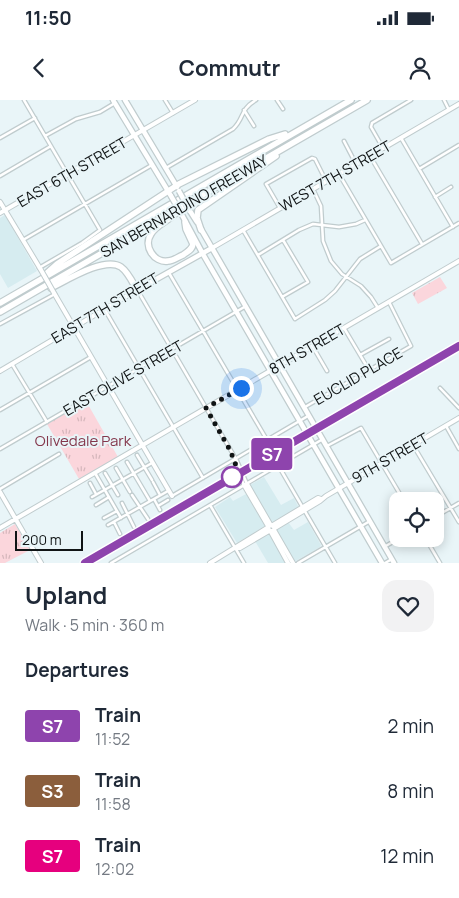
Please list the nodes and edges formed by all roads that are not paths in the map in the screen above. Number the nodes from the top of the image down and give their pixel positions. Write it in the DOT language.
graph roads {
  1 [pos="125,100"];
  2 [pos="165,100"];
  3 [pos="195,100"];
  4 [pos="256,100"];
  5 [pos="277,100"];
  6 [pos="343,100"];
  7 [pos="350,100"];
  8 [pos="359,100"];
  9 [pos="367,100"];
  10 [pos="412,100"];
  11 [pos="444,100"];
  12 [pos="26,101"];
  13 [pos="114,102"];
  14 [pos="459,104"];
  15 [pos="244,110"];
  16 [pos="283,110"];
  17 [pos="449,110"];
  18 [pos="173,113"];
  19 [pos="35,118"];
  20 [pos="254,126"];
  21 [pos="143,130"];
  22 [pos="285,134"];
  23 [pos="45,136"];
  24 [pos="134,136"];
  25 [pos="0,138"];
  26 [pos="401,138"];
  27 [pos="299,139"];
  28 [pos="344,140"];
  29 [pos="51,146"];
  30 [pos="458,146"];
  31 [pos="383,148"];
  32 [pos="459,150"];
  33 [pos="370,156"];
  34 [pos="152,164"];
  35 [pos="356,164"];
  36 [pos="166,169"];
  37 [pos="419,169"];
  38 [pos="67,174"];
  39 [pos="338,174"];
  40 [pos="0,176"];
  41 [pos="326,181"];
  42 [pos="452,187"];
  43 [pos="177,188"];
  44 [pos="313,188"];
  45 [pos="170,193"];
  46 [pos="435,196"];
  47 [pos="0,202"];
  48 [pos="85,204"];
  49 [pos="184,206"];
  50 [pos="280,208"];
  51 [pos="5,210"];
  52 [pos="0,213"];
  53 [pos="366,220"];
  54 [pos="186,222"];
  55 [pos="459,223"];
  56 [pos="321,225"];
  57 [pos="453,227"];
  58 [pos="201,230"];
  59 [pos="243,230"];
  60 [pos="283,239"];
  61 [pos="22,240"];
  62 [pos="422,244"];
  63 [pos="381,246"];
  64 [pos="212,248"];
  65 [pos="202,252"];
  66 [pos="258,255"];
  67 [pos="459,261"];
  68 [pos="42,270"];
  69 [pos="168,271"];
  70 [pos="346,276"];
  71 [pos="137,290"];
  72 [pos="54,294"];
  73 [pos="282,297"];
  74 [pos="0,299"];
  75 [pos="22,301"];
  76 [pos="389,302"];
  77 [pos="0,303"];
  78 [pos="246,306"];
  79 [pos="0,308"];
  80 [pos="378,308"];
  81 [pos="105,310"];
  82 [pos="0,312"];
  83 [pos="236,312"];
  84 [pos="0,324"];
  85 [pos="74,328"];
  86 [pos="344,328"];
  87 [pos="203,331"];
  88 [pos="389,339"];
  89 [pos="313,346"];
  90 [pos="172,350"];
  91 [pos="360,355"];
  92 [pos="91,357"];
  93 [pos="12,364"];
  94 [pos="280,365"];
  95 [pos="139,368"];
  96 [pos="369,370"];
  97 [pos="0,371"];
  98 [pos="270,371"];
  99 [pos="328,371"];
  100 [pos="108,386"];
  101 [pos="440,388"];
  102 [pos="237,390"];
  103 [pos="30,393"];
  104 [pos="305,407"];
  105 [pos="206,408"];
  106 [pos="459,408"];
  107 [pos="0,410"];
  108 [pos="309,415"];
  109 [pos="459,418"];
  110 [pos="299,421"];
  111 [pos="47,422"];
  112 [pos="446,426"];
  113 [pos="174,427"];
  114 [pos="323,439"];
  115 [pos="266,440"];
  116 [pos="313,445"];
  117 [pos="413,445"];
  118 [pos="142,446"];
  119 [pos="327,446"];
  120 [pos="0,449"];
  121 [pos="459,449"];
  122 [pos="59,454"];
  123 [pos="137,455"];
  124 [pos="234,460"];
  125 [pos="127,462"];
  126 [pos="152,463"];
  127 [pos="382,463"];
  128 [pos="278,465"];
  129 [pos="116,468"];
  130 [pos="144,468"];
  131 [pos="94,473"];
  132 [pos="105,473"];
  133 [pos="134,474"];
  134 [pos="203,478"];
  135 [pos="123,480"];
  136 [pos="90,483"];
  137 [pos="348,483"];
  138 [pos="246,484"];
  139 [pos="112,485"];
  140 [pos="339,488"];
  141 [pos="0,490"];
  142 [pos="104,490"];
  143 [pos="168,491"];
  144 [pos="399,492"];
  145 [pos="96,494"];
  146 [pos="118,495"];
  147 [pos="160,495"];
  148 [pos="92,497"];
  149 [pos="109,497"];
  150 [pos="170,498"];
  151 [pos="154,499"];
  152 [pos="150,501"];
  153 [pos="122,503"];
  154 [pos="459,503"];
  155 [pos="96,505"];
  156 [pos="210,505"];
  157 [pos="158,506"];
  158 [pos="139,507"];
  159 [pos="304,508"];
  160 [pos="450,508"];
  161 [pos="160,510"];
  162 [pos="117,511"];
  163 [pos="444,512"];
  164 [pos="128,514"];
  165 [pos="104,518"];
  166 [pos="121,518"];
  167 [pos="16,519"];
  168 [pos="148,519"];
  169 [pos="370,521"];
  170 [pos="114,522"];
  171 [pos="459,522"];
  172 [pos="108,525"];
  173 [pos="134,526"];
  174 [pos="361,526"];
  175 [pos="0,528"];
  176 [pos="271,528"];
  177 [pos="120,534"];
  178 [pos="389,544"];
  179 [pos="326,546"];
  180 [pos="384,547"];
  181 [pos="431,547"];
  182 [pos="235,548"];
  183 [pos="393,561"];
  184 [pos="42,563"];
  185 [pos="111,563"];
  186 [pos="210,563"];
  187 [pos="244,563"];
  188 [pos="288,563"];
  189 [pos="293,563"];
  190 [pos="298,563"];
  191 [pos="335,563"];
  192 [pos="384,563"];
  193 [pos="440,563"];
  1 -- 21 [label="main road"];
  2 -- 18 [label="street"];
  3 -- 18 [label="street, EAST 6TH STREET"];
  4 -- 15 [label="street"];
  5 -- 16 [label="street"];
  6 -- 22 [label="highway, SAN BERNARDINO FREEWAY"];
  7 -- 77 [label="highway"];
  8 -- 79 [label="highway"];
  9 -- 27 [label="highway, SAN BERNARDINO FREEWAY"];
  10 -- 31 [label="street"];
  11 -- 17 [label="street"];
  12 -- 19 [label="street"];
  13 -- 23 [label="street"];
  13 -- 24 [label="main road"];
  14 -- 17 [label="street, WEST 7TH STREET"];
  15 -- 20 [label="street"];
  15 -- 36 [label="street"];
  17 -- 26 [label="street, WEST 7TH STREET"];
  18 -- 21 [label="street, EAST 6TH STREET"];
  19 -- 23 [label="street"];
  19 -- 25 [label="street"];
  21 -- 24 [label="street, EAST 6TH STREET"];
  21 -- 36 [label="main road"];
  22 -- 43 [label="highway"];
  22 -- 68 [label="highway, SAN BERNARDINO FREEWAY"];
  23 -- 29 [label="street"];
  24 -- 34 [label="main road"];
  24 -- 38 [label="street, EAST 6TH STREET"];
  26 -- 31 [label="street, WEST 7TH STREET"];
  26 -- 37 [label="street"];
  27 -- 49 [label="highway, SAN BERNARDINO FREEWAY"];
  27 -- 58 [label="highway"];
  28 -- 35 [label="street"];
  29 -- 38 [label="street"];
  29 -- 40 [label="street"];
  30 -- 32 [label="street"];
  30 -- 37 [label="street"];
  31 -- 33 [label="street, WEST 7TH STREET"];
  33 -- 35 [label="street, WEST 7TH STREET"];
  33 -- 62 [label="street"];
  34 -- 45 [label="main road"];
  34 -- 48 [label="street"];
  35 -- 39 [label="street, WEST 7TH STREET"];
  36 -- 43 [label="main road"];
  37 -- 46 [label="street"];
  38 -- 48 [label="street"];
  38 -- 51 [label="street, EAST 6TH STREET"];
  39 -- 41 [label="street, WEST 7TH STREET"];
  39 -- 53 [label="street"];
  41 -- 44 [label="street, WEST 7TH STREET"];
  41 -- 50 [label="street"];
  42 -- 46 [label="street"];
  43 -- 45 [label="highway"];
  43 -- 58 [label="main road, bridge"];
  44 -- 50 [label="street, WEST 7TH STREET"];
  44 -- 56 [label="street"];
  45 -- 54 [label="main road, bridge"];
  45 -- 68 [label="highway"];
  46 -- 57 [label="street"];
  47 -- 51 [label="street"];
  48 -- 61 [label="street"];
  48 -- 68 [label="street"];
  49 -- 54 [label="highway"];
  49 -- 75 [label="highway, SAN BERNARDINO FREEWAY"];
  50 -- 59 [label="street, WEST 7TH STREET"];
  51 -- 52 [label="street, EAST 6TH STREET"];
  51 -- 61 [label="street"];
  53 -- 56 [label="street"];
  53 -- 63 [label="street"];
  54 -- 65 [label="main road"];
  55 -- 57 [label="street"];
  56 -- 60 [label="street"];
  56 -- 70 [label="street"];
  57 -- 62 [label="street"];
  58 -- 64 [label="main road"];
  59 -- 64 [label="street, WEST 7TH STREET"];
  59 -- 66 [label="street"];
  60 -- 66 [label="street"];
  60 -- 73 [label="street"];
  61 -- 68 [label="street"];
  62 -- 63 [label="street"];
  63 -- 70 [label="street"];
  64 -- 65 [label="main road, EAST 7TH STREET"];
  64 -- 78 [label="main road"];
  65 -- 69 [label="main road, EAST 7TH STREET"];
  65 -- 83 [label="main road"];
  66 -- 73 [label="street"];
  67 -- 76 [label="street, 8TH STREET"];
  68 -- 72 [label="street, bridge"];
  68 -- 74 [label="highway, SAN BERNARDINO FREEWAY"];
  69 -- 71 [label="main road, EAST 7TH STREET"];
  69 -- 87 [label="street"];
  70 -- 73 [label="street"];
  70 -- 80 [label="street"];
  71 -- 75 [label="highway"];
  71 -- 81 [label="street, EAST 7TH STREET"];
  71 -- 90 [label="street"];
  72 -- 84 [label="street"];
  72 -- 85 [label="street"];
  75 -- 82 [label="highway, SAN BERNARDINO FREEWAY"];
  76 -- 80 [label="street, 8TH STREET"];
  76 -- 96 [label="street, EUCLID PLACE"];
  78 -- 83 [label="street, EAST OLIVE STREET"];
  78 -- 94 [label="main road"];
  80 -- 86 [label="street, 8TH STREET"];
  81 -- 85 [label="street, EAST 7TH STREET"];
  81 -- 95 [label="street"];
  83 -- 87 [label="street, EAST OLIVE STREET"];
  83 -- 98 [label="main road"];
  85 -- 92 [label="street"];
  85 -- 93 [label="street, EAST 7TH STREET"];
  86 -- 89 [label="street, 8TH STREET"];
  86 -- 91 [label="street"];
  87 -- 90 [label="street, EAST OLIVE STREET"];
  87 -- 102 [label="street"];
  88 -- 91 [label="street"];
  89 -- 94 [label="street, 8TH STREET"];
  89 -- 99 [label="street"];
  90 -- 95 [label="street, EAST OLIVE STREET"];
  90 -- 105 [label="street"];
  91 -- 96 [label="street"];
  92 -- 100 [label="street"];
  92 -- 103 [label="street"];
  93 -- 97 [label="street, EAST 7TH STREET"];
  93 -- 103 [label="street"];
  94 -- 98 [label="street, 8TH STREET"];
  94 -- 104 [label="main road"];
  95 -- 100 [label="street, EAST OLIVE STREET"];
  95 -- 113 [label="street"];
  96 -- 104 [label="street, EUCLID PLACE"];
  98 -- 102 [label="street, 8TH STREET"];
  98 -- 110 [label="main road"];
  100 -- 111 [label="street, EAST OLIVE STREET"];
  100 -- 118 [label="street"];
  101 -- 106 [label="street"];
  102 -- 105 [label="street, 8TH STREET"];
  102 -- 115 [label="street"];
  103 -- 107 [label="street"];
  103 -- 111 [label="street"];
  104 -- 108 [label="main road"];
  105 -- 113 [label="street, 8TH STREET"];
  105 -- 124 [label="street"];
  108 -- 110 [label="street"];
  108 -- 114 [label="main road"];
  109 -- 112 [label="street, 9TH STREET"];
  110 -- 115 [label="street"];
  110 -- 116 [label="main road"];
  111 -- 120 [label="street, EAST OLIVE STREET"];
  112 -- 117 [label="street, 9TH STREET"];
  112 -- 121 [label="street"];
  113 -- 118 [label="street, 8TH STREET"];
  113 -- 134 [label="street"];
  114 -- 116 [label="street"];
  114 -- 119 [label="main road"];
  115 -- 124 [label="street"];
  116 -- 128 [label="street"];
  116 -- 140 [label="main road"];
  117 -- 127 [label="street, 9TH STREET"];
  117 -- 160 [label="street"];
  118 -- 126 [label="street"];
  118 -- 131 [label="street, 8TH STREET"];
  119 -- 127 [label="street"];
  119 -- 137 [label="main road"];
  122 -- 141 [label="street"];
  123 -- 130 [label="street"];
  124 -- 134 [label="street"];
  124 -- 138 [label="street"];
  125 -- 133 [label="street"];
  126 -- 130 [label="street"];
  126 -- 143 [label="street"];
  127 -- 137 [label="street, 9TH STREET"];
  127 -- 144 [label="street"];
  128 -- 138 [label="street"];
  128 -- 159 [label="street"];
  129 -- 135 [label="street"];
  130 -- 133 [label="street"];
  130 -- 147 [label="street"];
  131 -- 142 [label="street"];
  131 -- 167 [label="street, 8TH STREET"];
  132 -- 139 [label="street"];
  133 -- 135 [label="street"];
  133 -- 152 [label="street"];
  134 -- 150 [label="street"];
  135 -- 139 [label="street"];
  135 -- 158 [label="street"];
  136 -- 145 [label="street"];
  137 -- 140 [label="street, 9TH STREET"];
  137 -- 169 [label="main road"];
  138 -- 156 [label="street"];
  138 -- 176 [label="street"];
  139 -- 142 [label="street"];
  139 -- 146 [label="street"];
  140 -- 159 [label="street, 9TH STREET"];
  140 -- 174 [label="main road"];
  141 -- 167 [label="street"];
  142 -- 145 [label="street"];
  142 -- 149 [label="street"];
  143 -- 147 [label="street"];
  143 -- 150 [label="street"];
  145 -- 148 [label="street"];
  147 -- 151 [label="street"];
  149 -- 155 [label="street"];
  149 -- 162 [label="street"];
  150 -- 157 [label="street"];
  151 -- 152 [label="street"];
  151 -- 157 [label="street"];
  152 -- 158 [label="street"];
  153 -- 164 [label="street"];
  154 -- 160 [label="street"];
  156 -- 182 [label="street"];
  156 -- 185 [label="street"];
  157 -- 161 [label="street"];
  158 -- 164 [label="street"];
  158 -- 168 [label="street"];
  159 -- 176 [label="street, 9TH STREET"];
  159 -- 179 [label="street"];
  160 -- 163 [label="street"];
  160 -- 171 [label="street"];
  162 -- 165 [label="street"];
  162 -- 166 [label="street"];
  164 -- 166 [label="street"];
  164 -- 173 [label="street"];
  166 -- 170 [label="street"];
  167 -- 175 [label="street, 8TH STREET"];
  167 -- 184 [label="street"];
  169 -- 174 [label="street"];
  169 -- 180 [label="main road"];
  170 -- 172 [label="street"];
  170 -- 177 [label="street"];
  174 -- 179 [label="street"];
  174 -- 192 [label="main road"];
  176 -- 182 [label="street, 9TH STREET"];
  176 -- 188 [label="street"];
  176 -- 189 [label="street"];
  178 -- 180 [label="street"];
  179 -- 190 [label="street"];
  179 -- 191 [label="street"];
  180 -- 183 [label="main road"];
  181 -- 193 [label="street"];
  182 -- 186 [label="street, 9TH STREET"];
  182 -- 187 [label="street"];
  183 -- 192 [label="street"];
}
